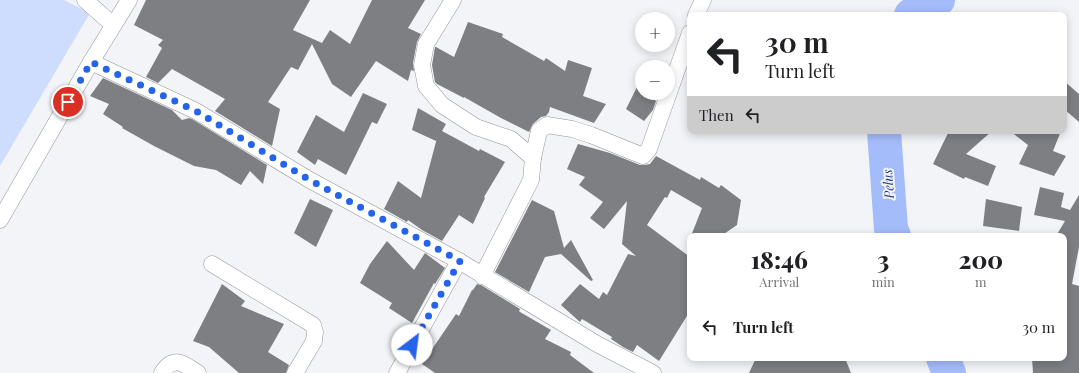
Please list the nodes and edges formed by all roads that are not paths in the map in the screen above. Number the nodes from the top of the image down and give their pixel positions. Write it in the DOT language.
graph roads {
  1 [pos="85,0"];
  2 [pos="128,0"];
  3 [pos="453,0"];
  4 [pos="703,0"];
  5 [pos="697,12"];
  6 [pos="113,25"];
  7 [pos="687,41"];
  8 [pos="91,62"];
  9 [pos="533,158"];
  10 [pos="0,220"];
  11 [pos="460,261"];
  12 [pos="212,264"];
  13 [pos="482,276"];
  14 [pos="162,373"];
  15 [pos="198,373"];
  16 [pos="295,373"];
  17 [pos="397,373"];
  18 [pos="653,373"];
  1 -- 6 [label="street"];
  2 -- 6 [label="street"];
  3 -- 9 [label="street"];
  4 -- 5 [label="street"];
  6 -- 8 [label="street"];
  7 -- 9 [label="street"];
  8 -- 10 [label="street"];
  8 -- 11 [label="street"];
  9 -- 13 [label="street"];
  11 -- 13 [label="street"];
  11 -- 17 [label="street"];
  12 -- 16 [label="street"];
  13 -- 18 [label="street"];
  14 -- 15 [label="street"];
}
